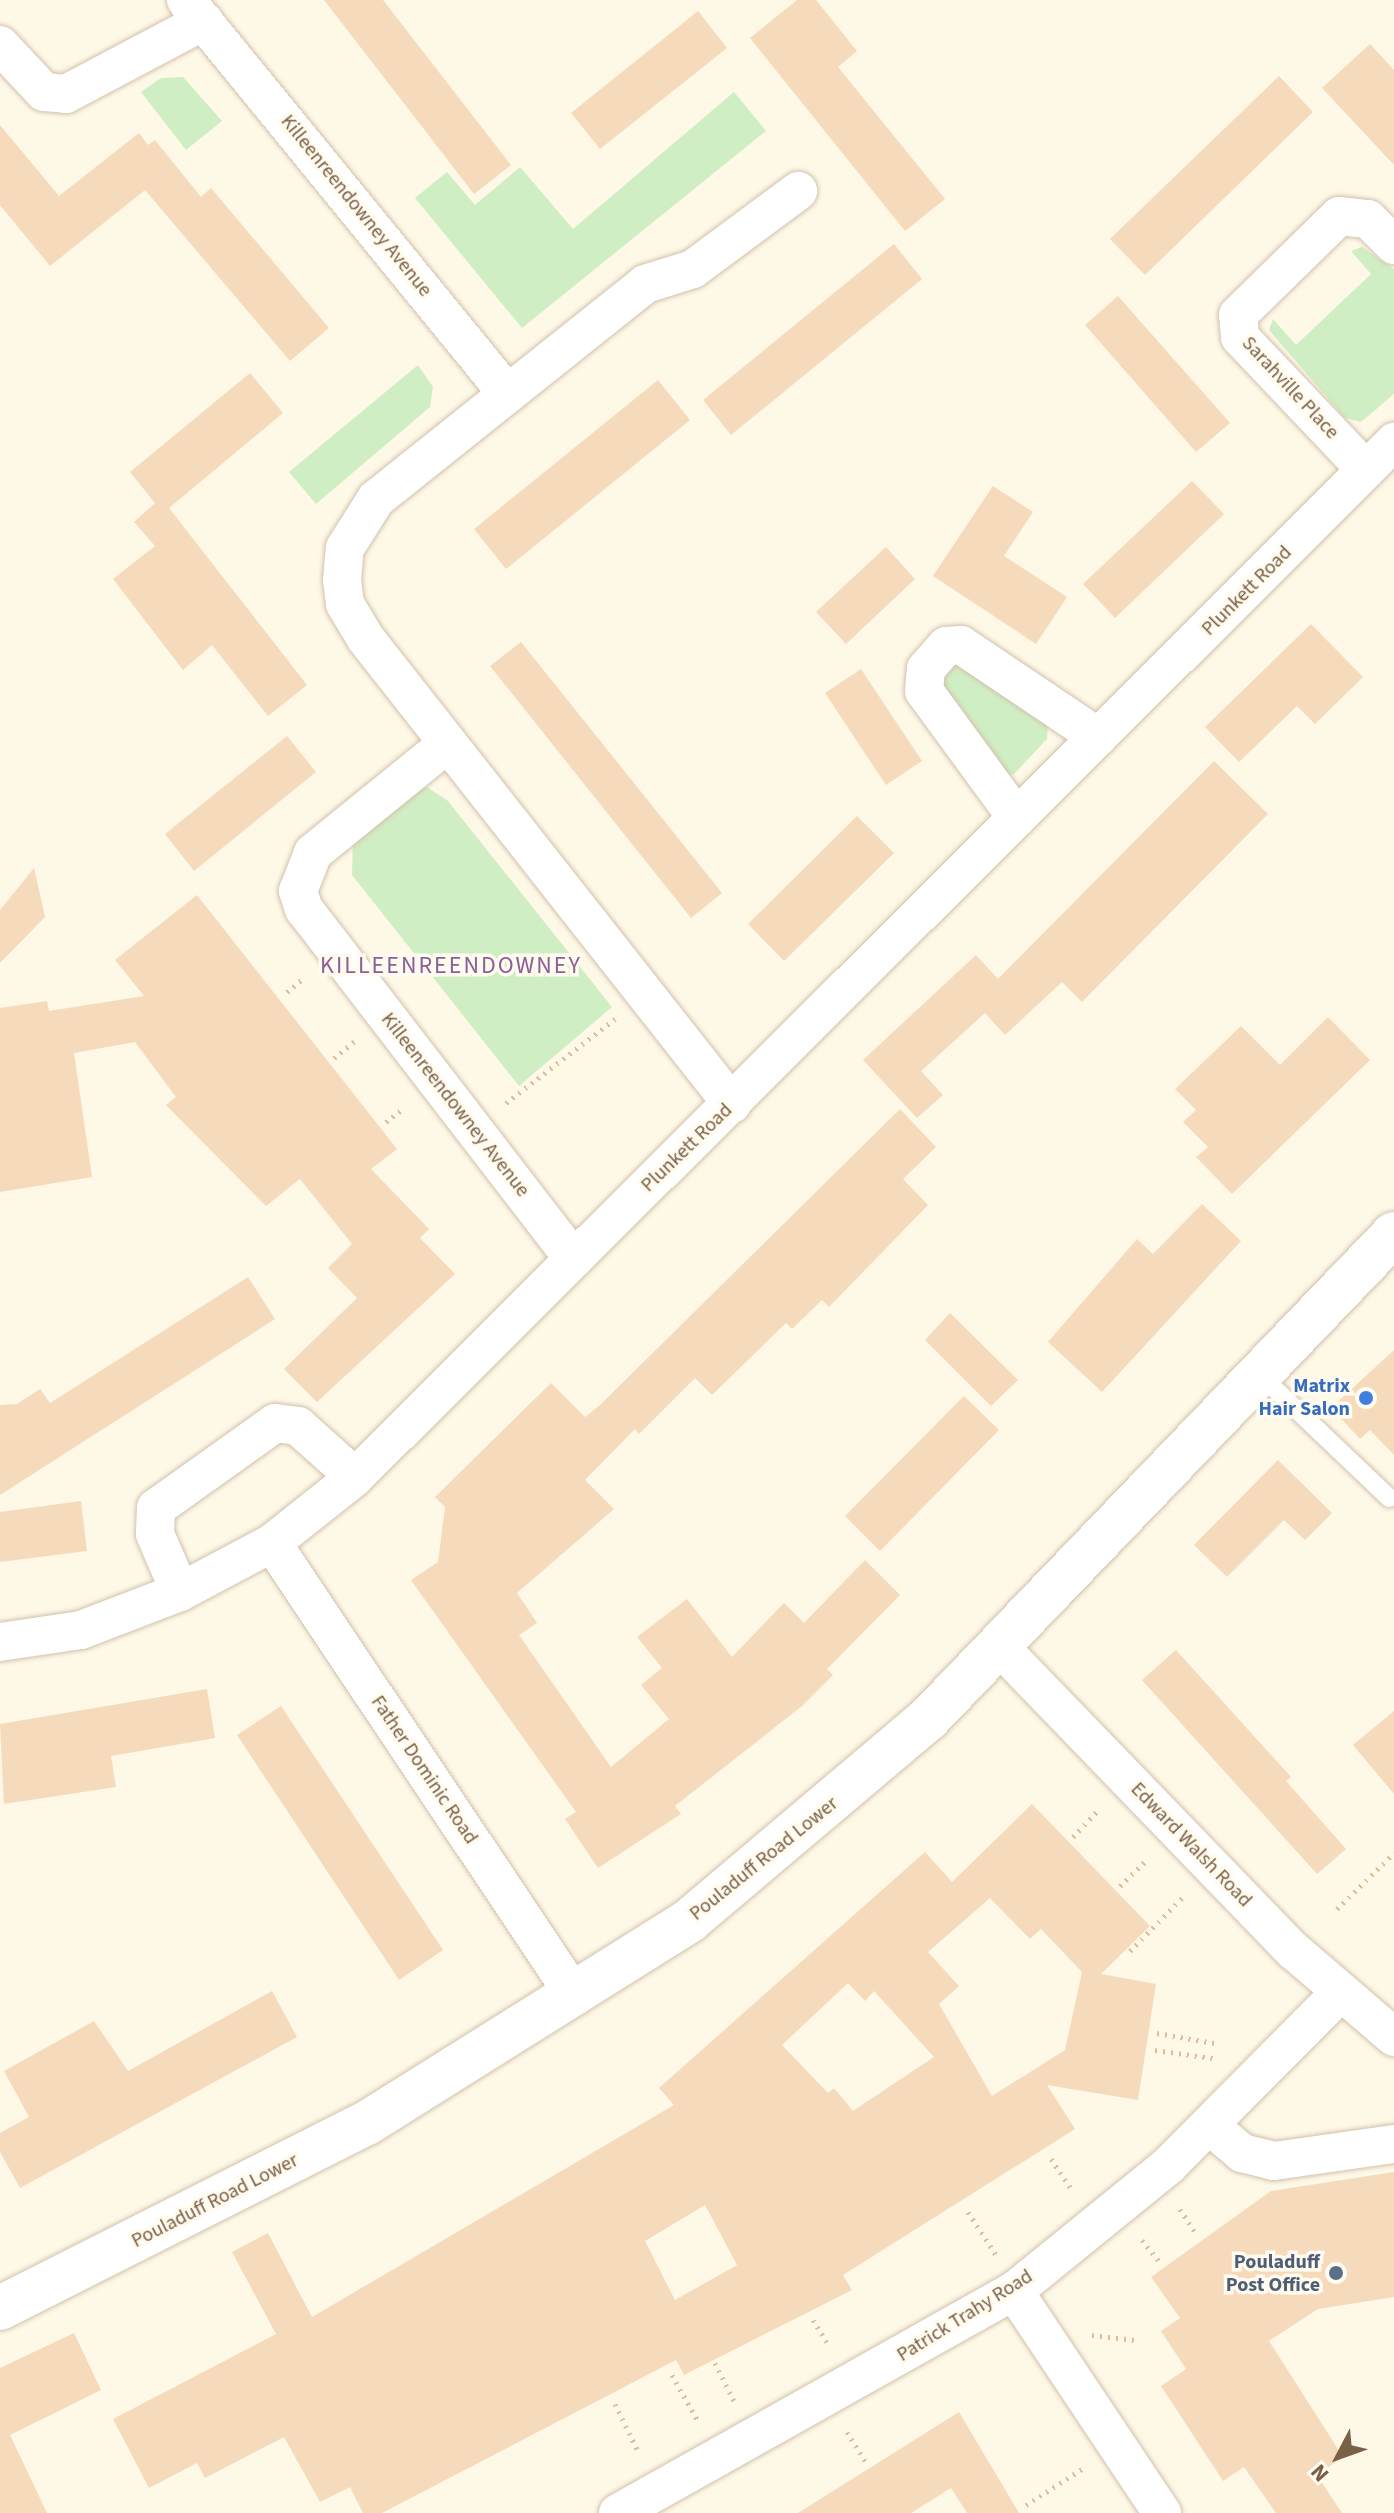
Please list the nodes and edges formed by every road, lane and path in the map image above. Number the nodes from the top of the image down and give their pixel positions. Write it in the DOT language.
graph roads {
  1 [pos="195,10"];
  2 [pos="0,45"];
  3 [pos="798,191"];
  4 [pos="1394,245"];
  5 [pos="506,392"];
  6 [pos="1394,442"];
  7 [pos="1366,470"];
  8 [pos="1098,737"];
  9 [pos="447,744"];
  10 [pos="1017,818"];
  11 [pos="626,1011"];
  12 [pos="732,1104"];
  13 [pos="473,1129"];
  14 [pos="1394,1234"];
  15 [pos="574,1259"];
  16 [pos="1259,1374"];
  17 [pos="355,1477"];
  18 [pos="1389,1498"];
  19 [pos="272,1543"];
  20 [pos="180,1592"];
  21 [pos="0,1642"];
  22 [pos="998,1645"];
  23 [pos="1100,1808"];
  24 [pos="1073,1837"];
  25 [pos="1394,1853"];
  26 [pos="1149,1858"];
  27 [pos="1120,1886"];
  28 [pos="1185,1895"];
  29 [pos="1337,1909"];
  30 [pos="1130,1951"];
  31 [pos="1339,1994"];
  32 [pos="575,1996"];
  33 [pos="1157,2033"];
  34 [pos="1393,2035"];
  35 [pos="1214,2043"];
  36 [pos="1155,2050"];
  37 [pos="1213,2058"];
  38 [pos="1210,2126"];
  39 [pos="1394,2144"];
  40 [pos="1051,2159"];
  41 [pos="1173,2200"];
  42 [pos="1082,2205"];
  43 [pos="968,2212"];
  44 [pos="1135,2230"];
  45 [pos="1197,2235"];
  46 [pos="1159,2261"];
  47 [pos="1009,2279"];
  48 [pos="0,2308"];
  49 [pos="813,2320"];
  50 [pos="1088,2335"];
  51 [pos="1135,2340"];
  52 [pos="834,2353"];
  53 [pos="715,2363"];
  54 [pos="672,2375"];
  55 [pos="615,2404"];
  56 [pos="736,2405"];
  57 [pos="842,2424"];
  58 [pos="707,2438"];
  59 [pos="641,2456"];
  60 [pos="866,2462"];
  61 [pos="1087,2465"];
  62 [pos="1026,2505"];
  63 [pos="618,2513"];
  64 [pos="1162,2513"];
  1 -- 2 [label="street, Killeenreendowney Avenue"];
  1 -- 5 [label="street, Killeenreendowney Avenue"];
  3 -- 5 [label="street"];
  4 -- 7 [label="street, Sarahville Place"];
  5 -- 9 [label="street"];
  6 -- 7 [label="street, Plunkett Road"];
  7 -- 8 [label="street, Plunkett Road"];
  8 -- 10 [label="street, Plunkett Road"];
  8 -- 10 [label="street"];
  9 -- 12 [label="street"];
  9 -- 13 [label="street, Killeenreendowney Avenue"];
  10 -- 12 [label="street, Plunkett Road"];
  11 -- 13 [label="path"];
  12 -- 15 [label="street, Plunkett Road"];
  13 -- 15 [label="street, Killeenreendowney Avenue"];
  14 -- 16 [label="street, Pouladuff Road Lower"];
  15 -- 17 [label="street, Plunkett Road"];
  16 -- 18 [label="lane"];
  16 -- 22 [label="street, Pouladuff Road Lower"];
  17 -- 19 [label="street"];
  17 -- 20 [label="street"];
  19 -- 20 [label="street"];
  19 -- 32 [label="street, Father Dominic Road"];
  20 -- 21 [label="street"];
  22 -- 31 [label="street, Edward Walsh Road"];
  22 -- 32 [label="street, Pouladuff Road Lower"];
  23 -- 24 [label="path"];
  25 -- 29 [label="path"];
  26 -- 27 [label="path"];
  28 -- 30 [label="path"];
  31 -- 34 [label="street, Edward Walsh Road"];
  31 -- 38 [label="street, Patrick Trahy Road"];
  32 -- 48 [label="street, Pouladuff Road Lower"];
  33 -- 35 [label="path"];
  36 -- 37 [label="path"];
  38 -- 39 [label="street"];
  38 -- 47 [label="street, Patrick Trahy Road"];
  40 -- 42 [label="path"];
  41 -- 45 [label="path"];
  43 -- 47 [label="path"];
  44 -- 46 [label="path"];
  47 -- 63 [label="street, Patrick Trahy Road"];
  47 -- 64 [label="street"];
  49 -- 52 [label="path"];
  50 -- 51 [label="path"];
  53 -- 56 [label="path"];
  54 -- 58 [label="path"];
  55 -- 59 [label="path"];
  57 -- 60 [label="path"];
  61 -- 62 [label="path"];
}
